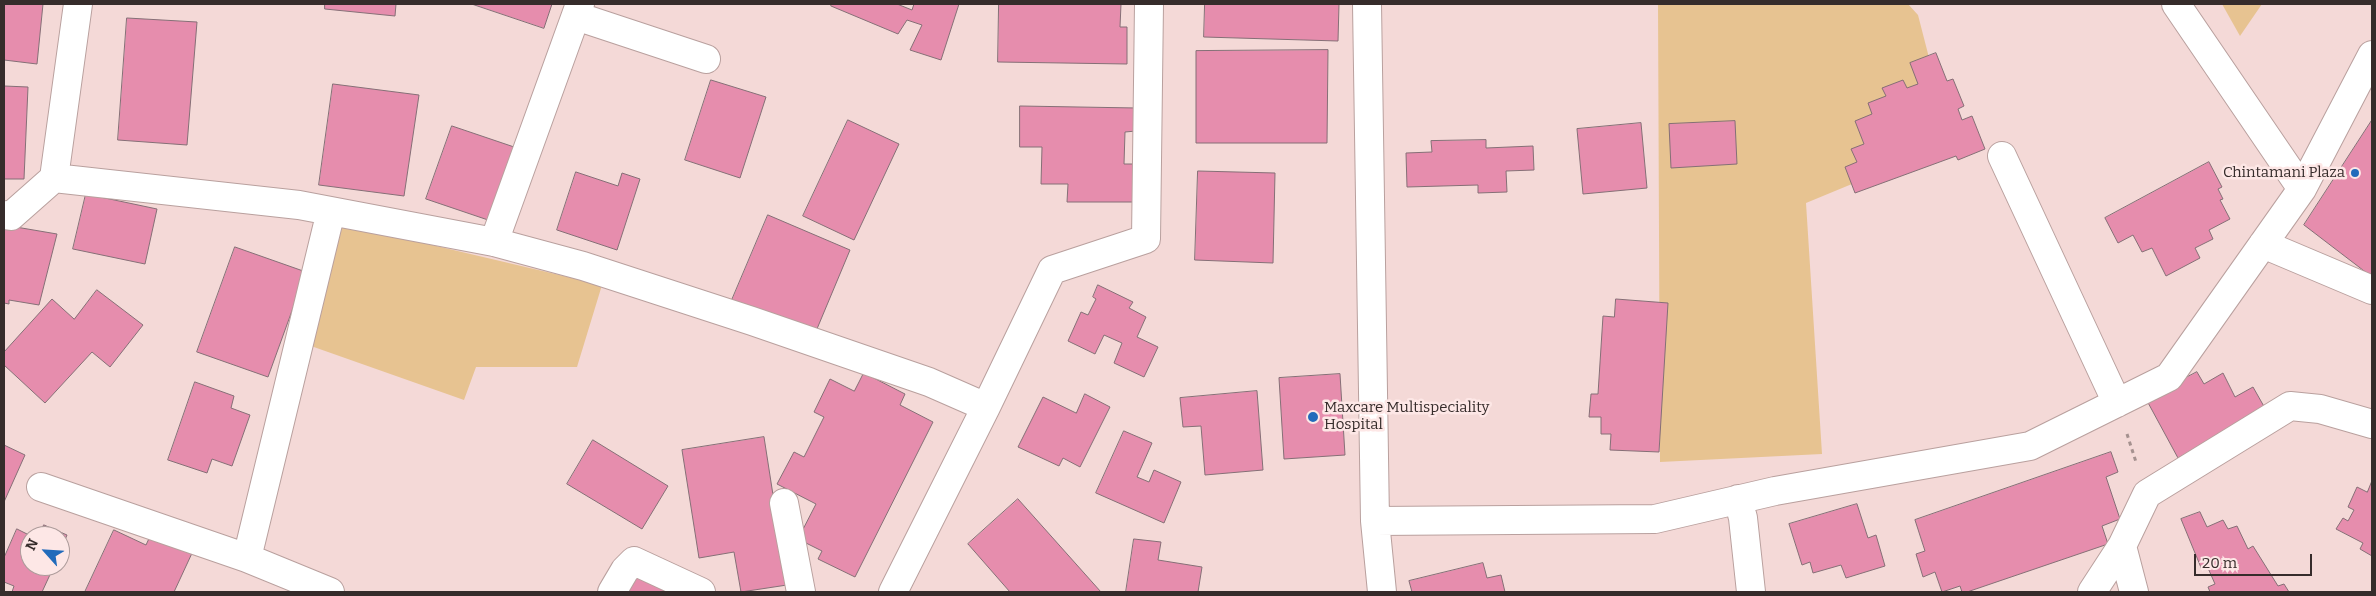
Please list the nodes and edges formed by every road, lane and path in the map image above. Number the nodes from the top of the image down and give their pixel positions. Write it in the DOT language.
graph roads {
  1 [pos="78,4"];
  2 [pos="1148,4"];
  3 [pos="1367,4"];
  4 [pos="2176,4"];
  5 [pos="578,10"];
  6 [pos="2372,55"];
  7 [pos="706,59"];
  8 [pos="2002,156"];
  9 [pos="54,178"];
  10 [pos="2302,188"];
  11 [pos="331,211"];
  12 [pos="4,214"];
  13 [pos="494,242"];
  14 [pos="2262,244"];
  15 [pos="2372,290"];
  16 [pos="2117,403"];
  17 [pos="986,407"];
  18 [pos="2372,424"];
  19 [pos="41,487"];
  20 [pos="2147,494"];
  21 [pos="1738,499"];
  22 [pos="784,503"];
  23 [pos="1375,522"];
  24 [pos="2122,546"];
  25 [pos="247,558"];
  26 [pos="330,592"];
  27 [pos="612,592"];
  28 [pos="701,592"];
  29 [pos="801,592"];
  30 [pos="893,592"];
  31 [pos="1382,592"];
  32 [pos="1751,592"];
  33 [pos="2092,592"];
  34 [pos="2134,592"];
  1 -- 9 [label="street"];
  2 -- 17 [label="street"];
  3 -- 23 [label="street"];
  4 -- 10 [label="street"];
  5 -- 7 [label="street"];
  5 -- 13 [label="street"];
  6 -- 10 [label="street"];
  8 -- 16 [label="street"];
  9 -- 11 [label="street"];
  9 -- 12 [label="street"];
  10 -- 14 [label="street"];
  11 -- 13 [label="street"];
  11 -- 25 [label="street"];
  13 -- 17 [label="street"];
  14 -- 15 [label="street"];
  14 -- 16 [label="street"];
  16 -- 20 [label="path"];
  16 -- 21 [label="street"];
  17 -- 30 [label="street"];
  18 -- 20 [label="street"];
  19 -- 25 [label="street"];
  20 -- 24 [label="street"];
  21 -- 23 [label="street"];
  21 -- 32 [label="street"];
  22 -- 29 [label="street"];
  23 -- 31 [label="street"];
  24 -- 33 [label="street"];
  24 -- 34 [label="street"];
  25 -- 26 [label="street"];
  27 -- 28 [label="street"];
}
